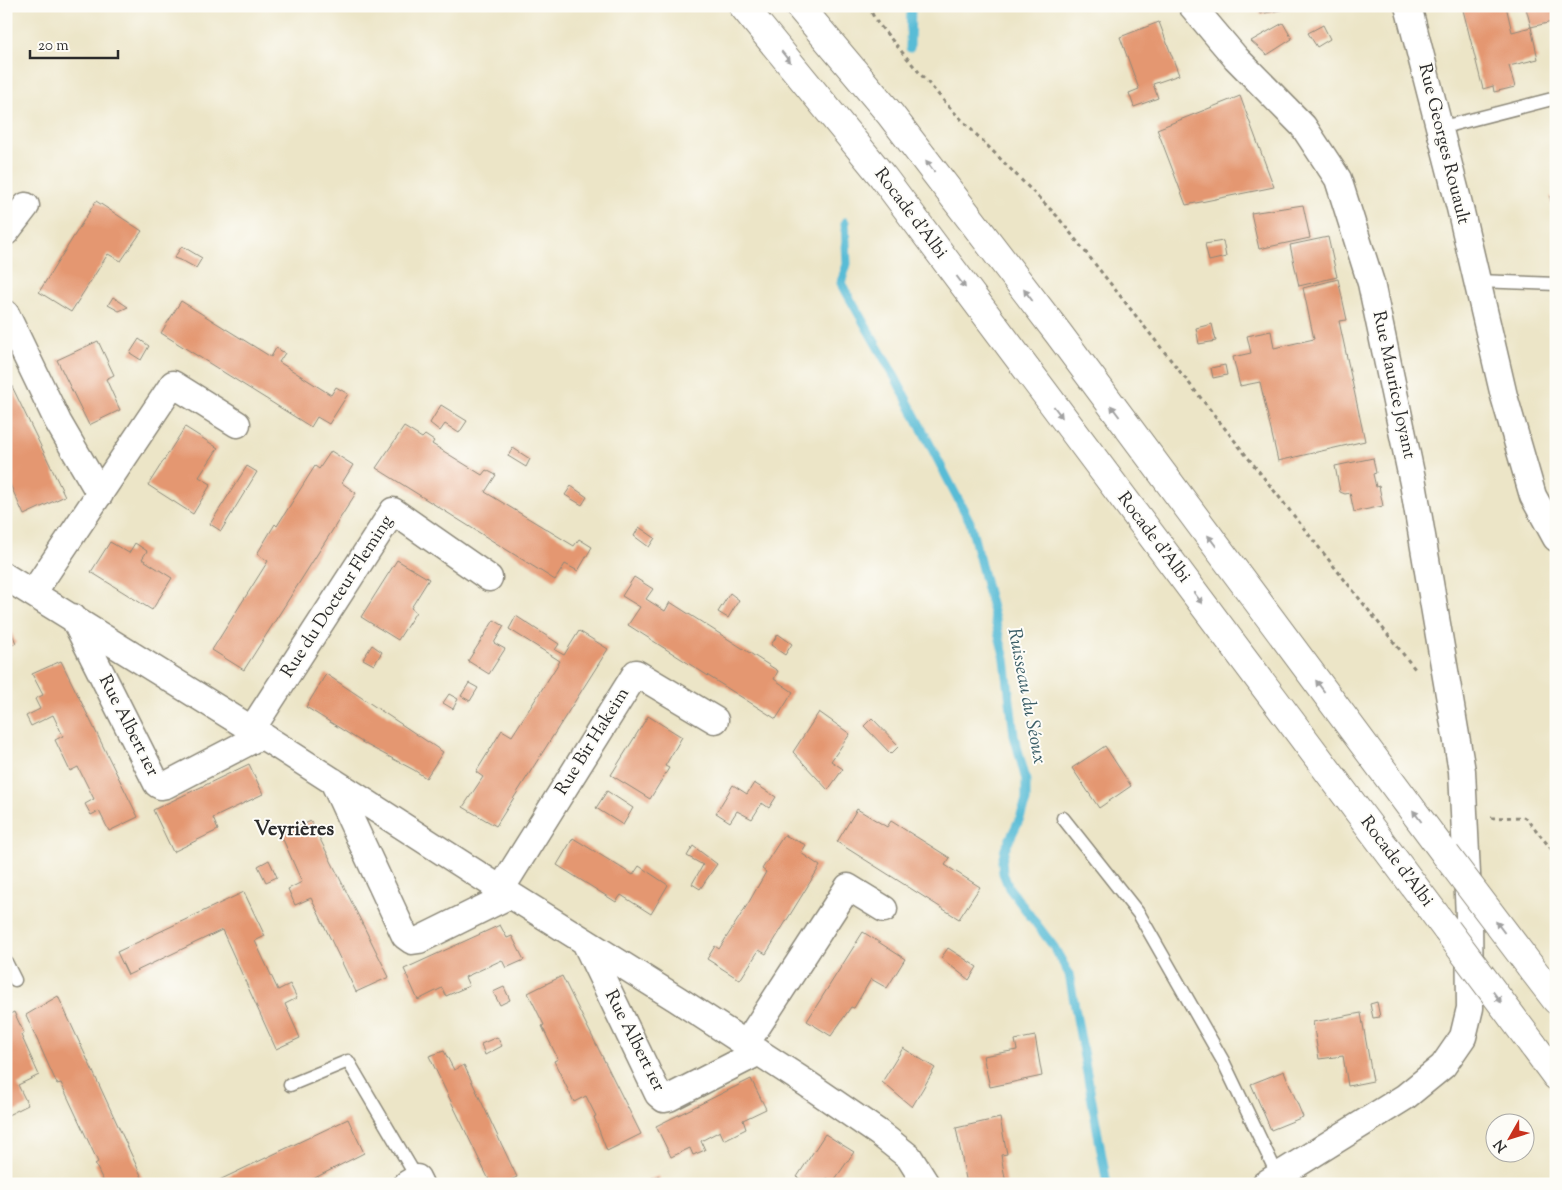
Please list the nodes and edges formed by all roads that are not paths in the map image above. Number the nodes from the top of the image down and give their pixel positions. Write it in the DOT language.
graph roads {
  1 [pos="799,6"];
  2 [pos="1192,6"];
  3 [pos="1408,6"];
  4 [pos="743,11"];
  5 [pos="1556,98"];
  6 [pos="1439,128"];
  7 [pos="26,206"];
  8 [pos="6,232"];
  9 [pos="1477,282"];
  10 [pos="1556,284"];
  11 [pos="6,314"];
  12 [pos="237,424"];
  13 [pos="100,494"];
  14 [pos="1556,538"];
  15 [pos="6,577"];
  16 [pos="489,578"];
  17 [pos="33,593"];
  18 [pos="73,617"];
  19 [pos="715,720"];
  20 [pos="257,732"];
  21 [pos="332,781"];
  22 [pos="1063,818"];
  23 [pos="506,892"];
  24 [pos="884,909"];
  25 [pos="585,942"];
  26 [pos="6,962"];
  27 [pos="15,980"];
  28 [pos="1556,1000"];
  29 [pos="752,1048"];
  30 [pos="1556,1076"];
  31 [pos="290,1085"];
  32 [pos="1271,1180"];
  33 [pos="415,1182"];
  34 [pos="926,1184"];
  28 -- 1 [label="highway, one-way, bridge"];
  2 -- 32 [label="street, Rue Maurice Joyant"];
  3 -- 6 [label="street, Rue Georges Rouault"];
  4 -- 30 [label="highway, Rocade d'Albi, one-way, bridge"];
  5 -- 6 [label="lane"];
  6 -- 9 [label="street, Rue Georges Rouault"];
  7 -- 8 [label="street"];
  9 -- 10 [label="lane"];
  9 -- 14 [label="street, Rue Georges Rouault"];
  11 -- 13 [label="street"];
  12 -- 13 [label="street"];
  13 -- 17 [label="street"];
  15 -- 17 [label="street, Rue Albert 1er"];
  16 -- 20 [label="street, Rue du Docteur Fleming"];
  17 -- 18 [label="street, Rue Albert 1er"];
  18 -- 20 [label="street, Rue Albert 1er"];
  18 -- 20 [label="street, Rue Albert 1er"];
  19 -- 23 [label="street, Rue Bir Hakeim"];
  20 -- 21 [label="street, Rue Albert 1er"];
  21 -- 23 [label="street, Rue Albert 1er"];
  21 -- 23 [label="street"];
  22 -- 32 [label="lane"];
  23 -- 25 [label="street, Rue Albert 1er"];
  24 -- 29 [label="street"];
  25 -- 29 [label="street, Rue Albert 1er"];
  25 -- 29 [label="street, Rue Albert 1er"];
  26 -- 27 [label="lane"];
  29 -- 34 [label="street, Rue Albert 1er"];
  31 -- 33 [label="lane"];
}
